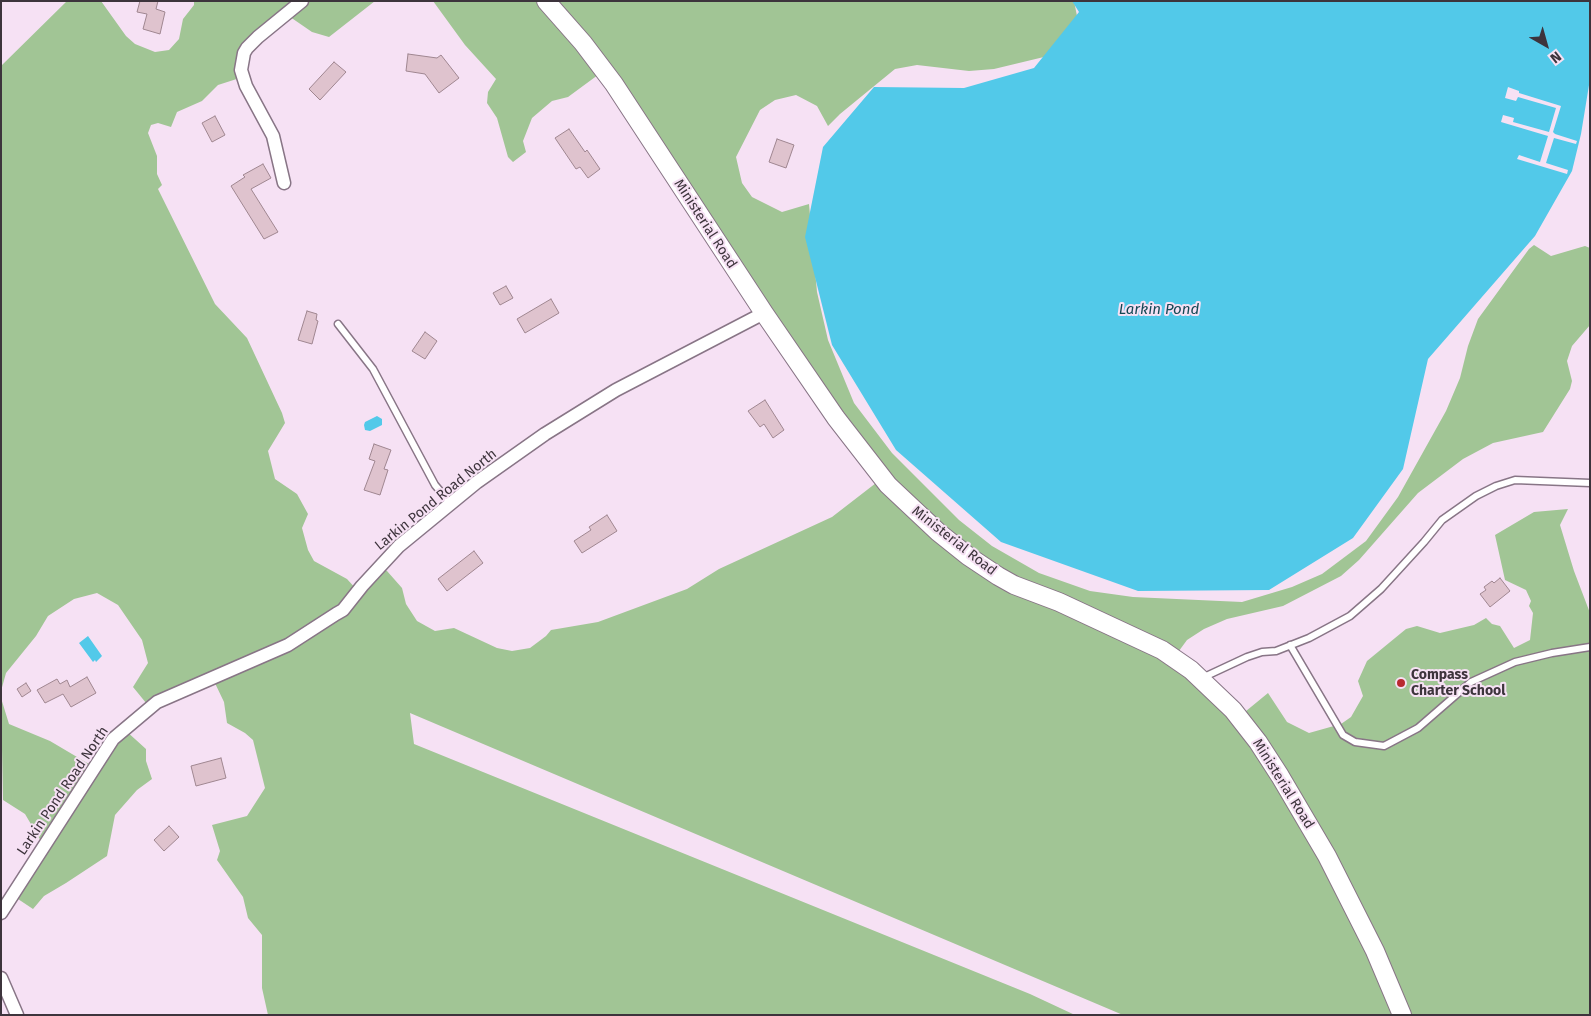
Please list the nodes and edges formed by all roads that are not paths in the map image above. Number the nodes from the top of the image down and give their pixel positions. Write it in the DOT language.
graph roads {
  1 [pos="302,1"];
  2 [pos="546,1"];
  3 [pos="284,183"];
  4 [pos="764,313"];
  5 [pos="338,324"];
  6 [pos="1590,483"];
  7 [pos="451,504"];
  8 [pos="1290,646"];
  9 [pos="1590,648"];
  10 [pos="1201,679"];
  11 [pos="1,913"];
  12 [pos="1,978"];
  13 [pos="17,1015"];
  14 [pos="1402,1015"];
  1 -- 3 [label="street"];
  2 -- 4 [label="main road, Ministerial Road"];
  4 -- 7 [label="street, Larkin Pond Road North"];
  4 -- 10 [label="main road, Ministerial Road"];
  5 -- 7 [label="lane"];
  6 -- 8 [label="lane"];
  7 -- 11 [label="street, Larkin Pond Road North"];
  8 -- 9 [label="lane"];
  8 -- 10 [label="lane"];
  10 -- 14 [label="main road, Ministerial Road"];
  12 -- 13 [label="street"];
}
